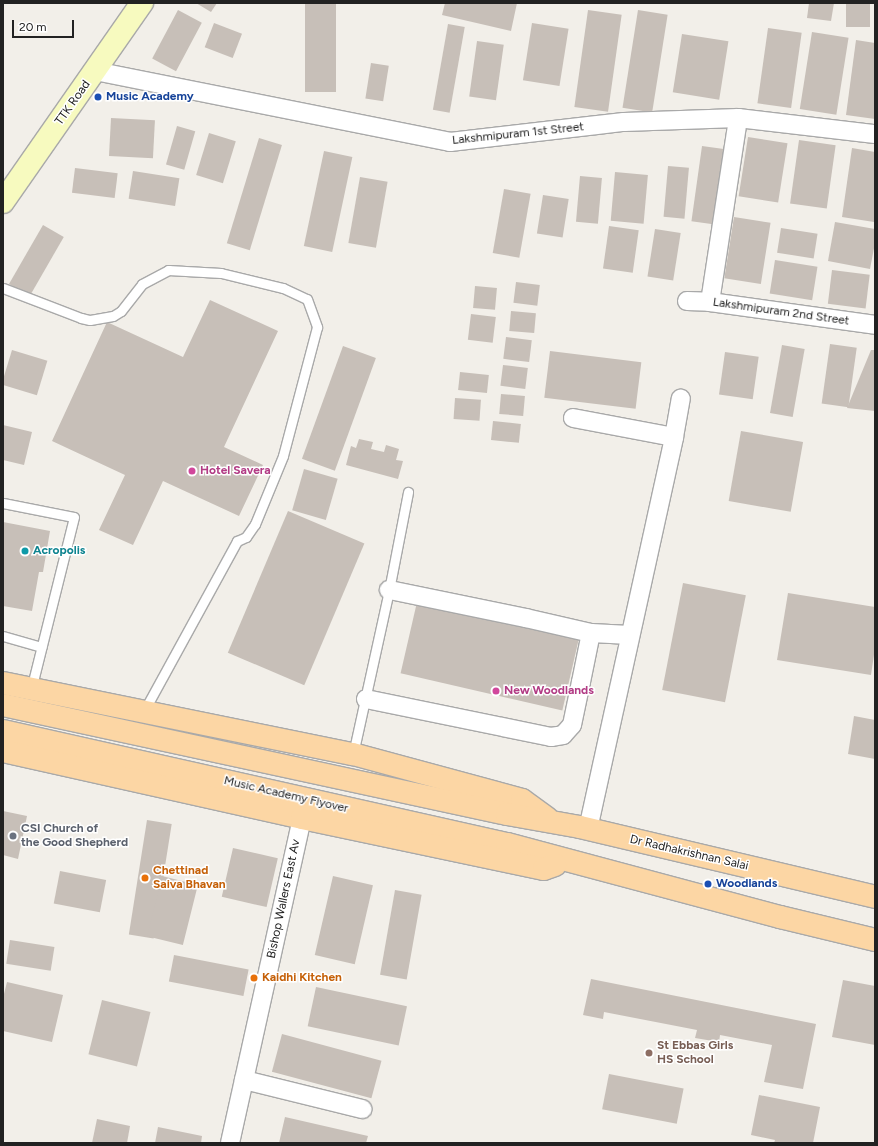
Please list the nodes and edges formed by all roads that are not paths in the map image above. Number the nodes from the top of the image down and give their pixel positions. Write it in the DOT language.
graph roads {
  1 [pos="142,3"];
  2 [pos="95,71"];
  3 [pos="738,118"];
  4 [pos="875,134"];
  5 [pos="3,202"];
  6 [pos="3,288"];
  7 [pos="686,301"];
  8 [pos="710,302"];
  9 [pos="875,325"];
  10 [pos="681,399"];
  11 [pos="573,418"];
  12 [pos="674,437"];
  13 [pos="408,492"];
  14 [pos="3,504"];
  15 [pos="389,590"];
  16 [pos="591,633"];
  17 [pos="630,635"];
  18 [pos="3,636"];
  19 [pos="41,646"];
  20 [pos="3,683"];
  21 [pos="30,689"];
  22 [pos="366,699"];
  23 [pos="3,705"];
  24 [pos="143,712"];
  25 [pos="3,731"];
  26 [pos="3,751"];
  27 [pos="353,754"];
  28 [pos="302,818"];
  29 [pos="550,821"];
  30 [pos="588,829"];
  31 [pos="569,860"];
  32 [pos="875,897"];
  33 [pos="875,940"];
  34 [pos="244,1080"];
  35 [pos="362,1109"];
  36 [pos="230,1143"];
  1 -- 2 [label="main road, TTK Road"];
  2 -- 3 [label="street, Lakshmipuram 1st Street"];
  2 -- 5 [label="main road, TTK Road"];
  3 -- 4 [label="street, Lakshmipuram 1st Street"];
  3 -- 8 [label="street"];
  6 -- 24 [label="lane"];
  7 -- 8 [label="street, Lakshmipuram 2nd Street"];
  8 -- 9 [label="street, Lakshmipuram 2nd Street"];
  10 -- 12 [label="street"];
  11 -- 12 [label="street"];
  12 -- 17 [label="street"];
  13 -- 15 [label="lane"];
  14 -- 19 [label="lane"];
  15 -- 16 [label="street"];
  15 -- 22 [label="lane"];
  16 -- 17 [label="street"];
  16 -- 22 [label="street"];
  17 -- 30 [label="street"];
  18 -- 19 [label="lane"];
  19 -- 21 [label="lane"];
  20 -- 21 [label="main road"];
  21 -- 24 [label="main road"];
  22 -- 27 [label="lane"];
  23 -- 29 [label="main road"];
  24 -- 27 [label="main road"];
  25 -- 31 [label="main road, Music Academy Flyover"];
  26 -- 28 [label="main road"];
  27 -- 29 [label="main road"];
  28 -- 31 [label="main road"];
  28 -- 34 [label="street, Bishop Wallers East Av"];
  29 -- 30 [label="main road, Dr Radhakrishnan Salai"];
  30 -- 32 [label="main road, Dr Radhakrishnan Salai"];
  31 -- 33 [label="main road"];
  34 -- 35 [label="street"];
  34 -- 36 [label="street, Bishop Wallers East Av"];
}
